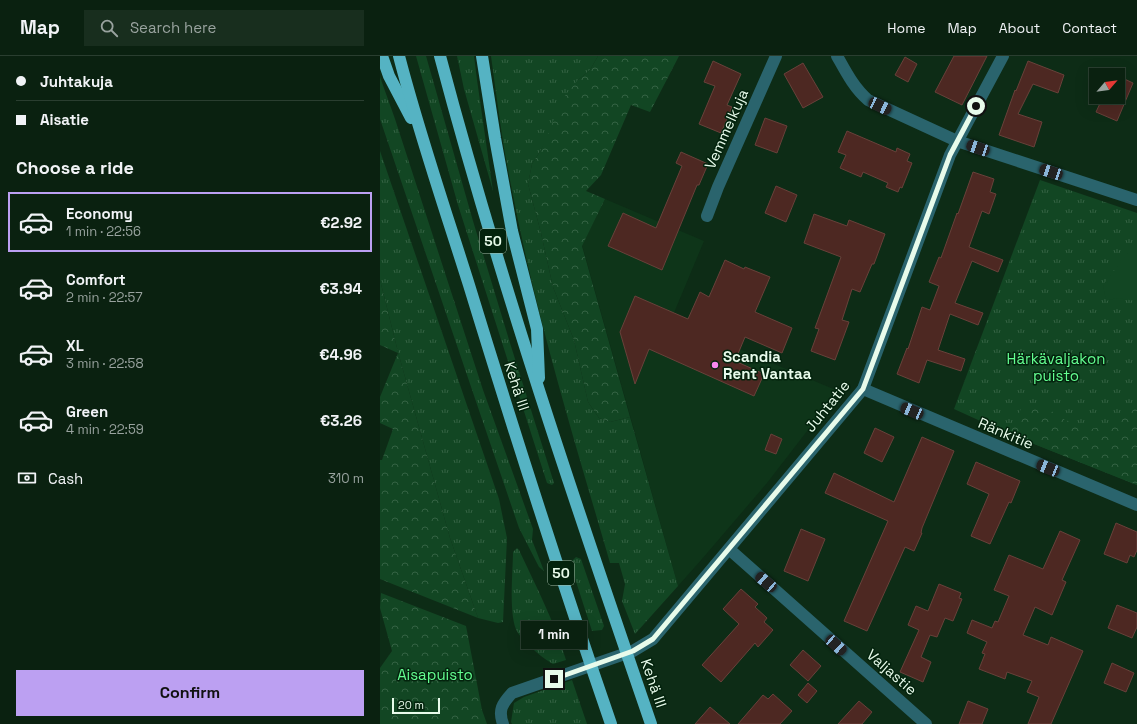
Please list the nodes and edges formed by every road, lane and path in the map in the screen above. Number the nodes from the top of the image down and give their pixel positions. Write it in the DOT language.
graph roads {
  1 [pos="382,56"];
  2 [pos="399,56"];
  3 [pos="440,56"];
  4 [pos="482,56"];
  5 [pos="776,56"];
  6 [pos="836,56"];
  7 [pos="1003,56"];
  8 [pos="957,141"];
  9 [pos="425,144"];
  10 [pos="1137,200"];
  11 [pos="707,216"];
  12 [pos="863,389"];
  13 [pos="540,393"];
  14 [pos="1137,505"];
  15 [pos="729,549"];
  16 [pos="503,724"];
  17 [pos="611,724"];
  18 [pos="651,724"];
  19 [pos="926,724"];
  1 -- 9 [label="highway"];
  2 -- 9 [label="highway, Kehä III / 50"];
  3 -- 13 [label="highway, Kehä III / 50"];
  4 -- 13 [label="highway"];
  5 -- 11 [label="street, Vemmelkuja"];
  6 -- 8 [label="street"];
  7 -- 8 [label="street, Juhtatie"];
  8 -- 10 [label="street"];
  8 -- 12 [label="street, Juhtatie"];
  9 -- 17 [label="highway, Kehä III / 50"];
  12 -- 14 [label="street, Ränkitie"];
  12 -- 15 [label="street, Juhtatie"];
  13 -- 18 [label="highway, Kehä III / 50"];
  15 -- 16 [label="street, Juhtatie"];
  15 -- 19 [label="street, Valjastie"];
}
